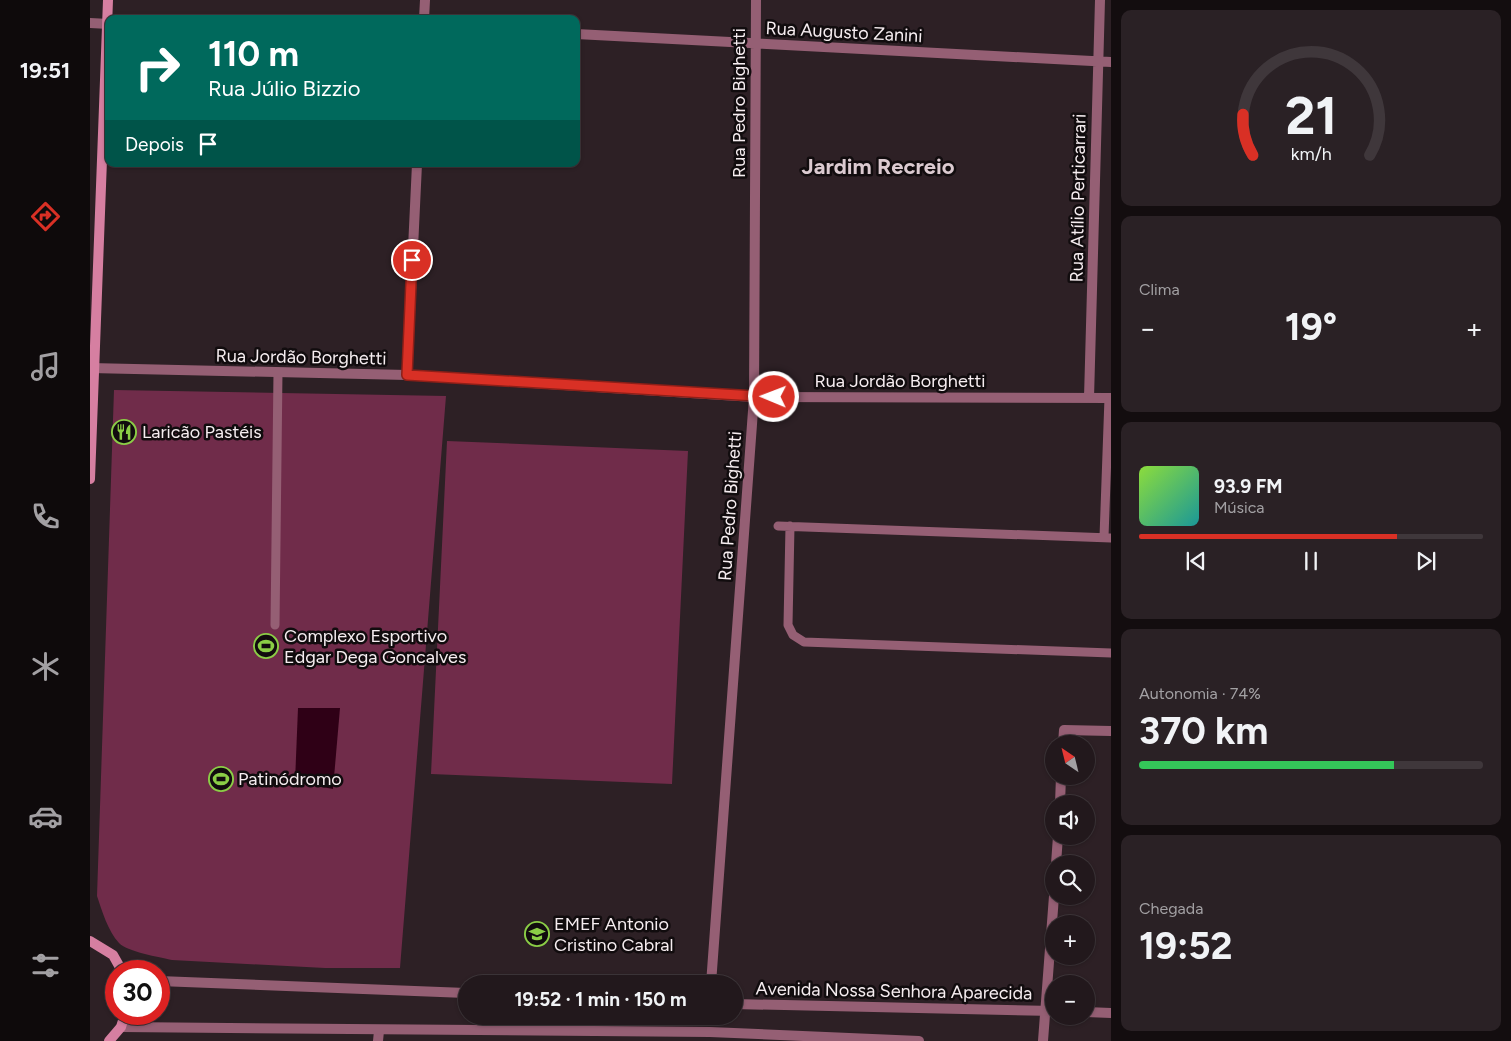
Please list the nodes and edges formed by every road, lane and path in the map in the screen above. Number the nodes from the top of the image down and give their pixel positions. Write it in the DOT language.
graph roads {
  1 [pos="108,0"];
  2 [pos="425,0"];
  3 [pos="756,0"];
  4 [pos="1100,0"];
  5 [pos="108,15"];
  6 [pos="424,15"];
  7 [pos="90,23"];
  8 [pos="105,24"];
  9 [pos="580,34"];
  10 [pos="755,43"];
  11 [pos="1098,61"];
  12 [pos="1111,62"];
  13 [pos="105,88"];
  14 [pos="417,167"];
  15 [pos="92,368"];
  16 [pos="278,372"];
  17 [pos="407,375"];
  18 [pos="754,397"];
  19 [pos="1089,398"];
  20 [pos="1110,398"];
  21 [pos="1109,464"];
  22 [pos="90,479"];
  23 [pos="778,526"];
  24 [pos="790,526"];
  25 [pos="1107,538"];
  26 [pos="274,624"];
  27 [pos="1111,653"];
  28 [pos="1111,731"];
  29 [pos="1064,735"];
  30 [pos="1054,905"];
  31 [pos="90,940"];
  32 [pos="116,960"];
  33 [pos="712,975"];
  34 [pos="1051,975"];
  35 [pos="170,980"];
  36 [pos="458,993"];
  37 [pos="743,1004"];
  38 [pos="1045,1011"];
  39 [pos="1095,1012"];
  40 [pos="1111,1013"];
  41 [pos="1047,1025"];
  42 [pos="121,1027"];
  43 [pos="379,1036"];
  44 [pos="710,1036"];
  45 [pos="109,1041"];
  46 [pos="919,1041"];
  47 [pos="1043,1041"];
  1 -- 5 [label="main road"];
  2 -- 6 [label="street"];
  3 -- 10 [label="street, Rua Pedro Bighetti"];
  4 -- 11 [label="street, Rua Atílio Perticarrari"];
  7 -- 8 [label="street"];
  9 -- 10 [label="street, Rua Augusto Zanini"];
  10 -- 11 [label="street, Rua Augusto Zanini"];
  10 -- 18 [label="street, Rua Pedro Bighetti"];
  11 -- 12 [label="street, Rua Augusto Zanini"];
  11 -- 19 [label="street, Rua Atílio Perticarrari"];
  13 -- 15 [label="main road"];
  14 -- 17 [label="street"];
  15 -- 16 [label="street, Rua Jordão Borghetti"];
  15 -- 22 [label="main road"];
  16 -- 17 [label="street, Rua Jordão Borghetti"];
  16 -- 26 [label="lane"];
  17 -- 18 [label="street, Rua Jordão Borghetti"];
  18 -- 19 [label="street, Rua Jordão Borghetti"];
  18 -- 33 [label="street, Rua Pedro Bighetti"];
  19 -- 20 [label="street, Rua Jordão Borghetti"];
  20 -- 21 [label="lane"];
  21 -- 25 [label="lane"];
  23 -- 24 [label="lane"];
  24 -- 25 [label="lane"];
  24 -- 27 [label="lane"];
  28 -- 29 [label="street"];
  30 -- 34 [label="street"];
  31 -- 32 [label="main road"];
  35 -- 36 [label="street"];
  37 -- 38 [label="street, Avenida Nossa Senhora Aparecida"];
  39 -- 40 [label="street"];
  41 -- 47 [label="street"];
  42 -- 43 [label="street"];
  42 -- 45 [label="main road"];
  43 -- 44 [label="street"];
  44 -- 46 [label="street"];
}
